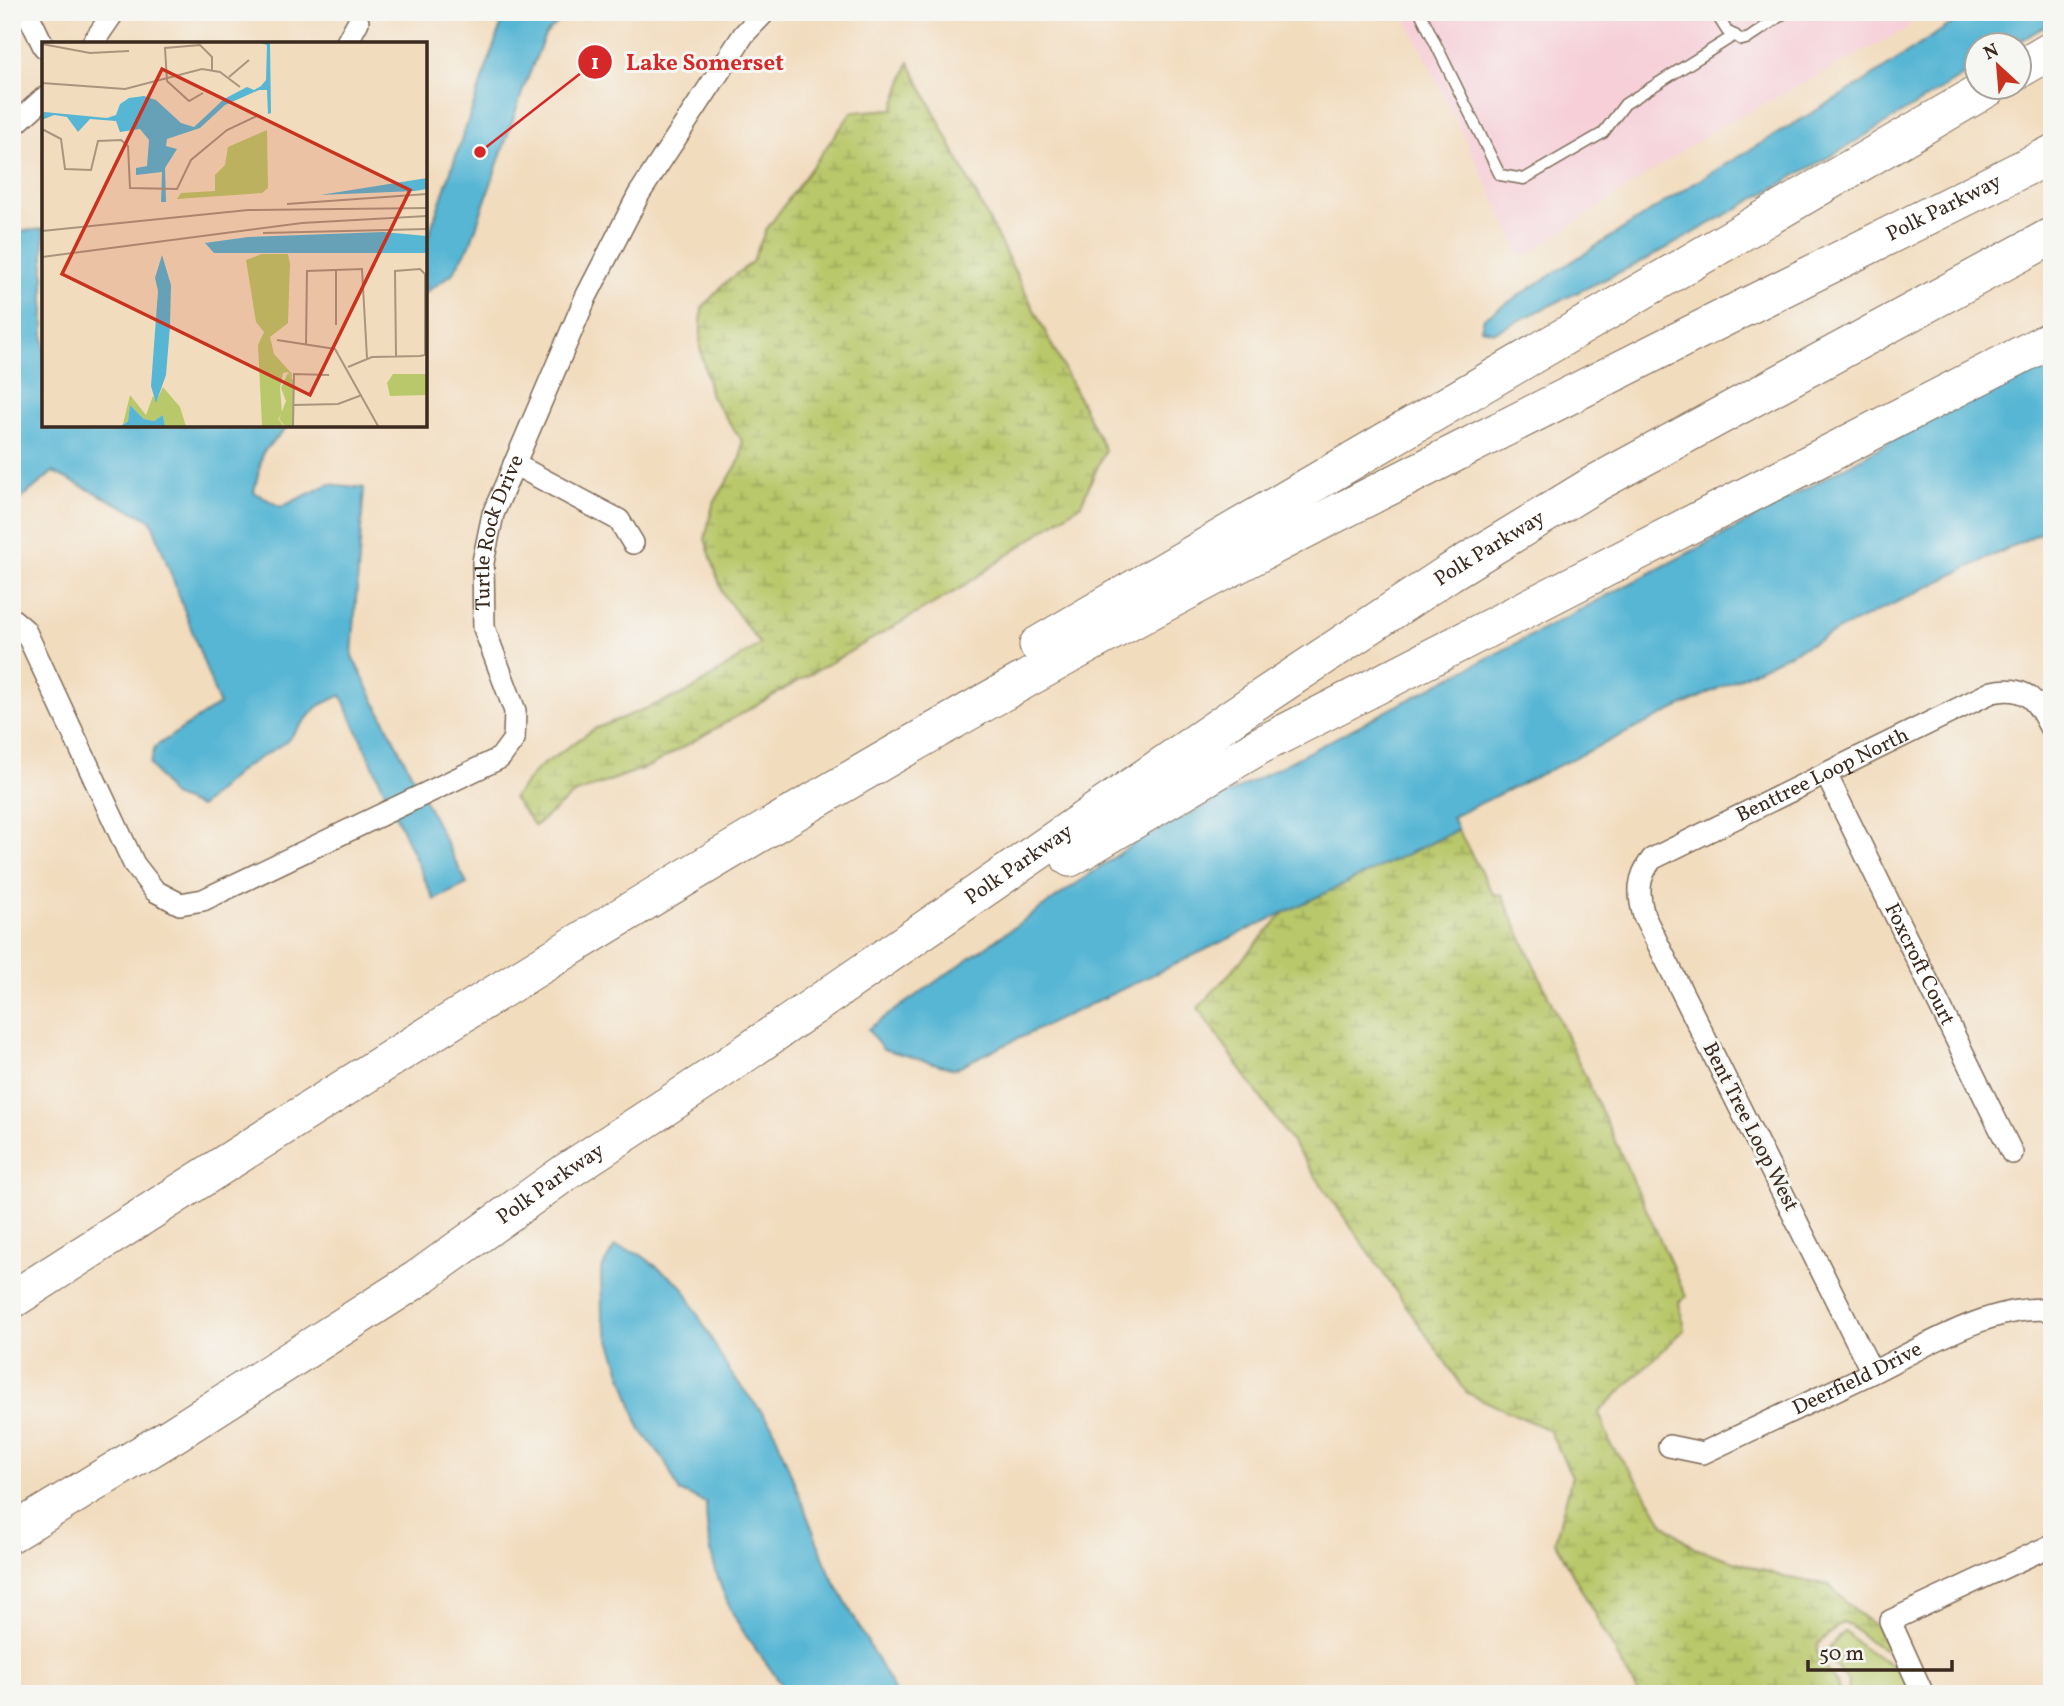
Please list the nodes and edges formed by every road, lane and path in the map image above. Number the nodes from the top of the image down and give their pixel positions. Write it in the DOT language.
graph roads {
  1 [pos="27,12"];
  2 [pos="114,12"];
  3 [pos="765,12"];
  4 [pos="1420,12"];
  5 [pos="1715,12"];
  6 [pos="1786,12"];
  7 [pos="358,22"];
  8 [pos="1735,35"];
  9 [pos="93,42"];
  10 [pos="347,42"];
  11 [pos="42,43"];
  12 [pos="2052,50"];
  13 [pos="2032,61"];
  14 [pos="42,100"];
  15 [pos="1964,102"];
  16 [pos="12,127"];
  17 [pos="2052,154"];
  18 [pos="2052,236"];
  19 [pos="2052,339"];
  20 [pos="514,464"];
  21 [pos="633,543"];
  22 [pos="12,619"];
  23 [pos="2052,731"];
  24 [pos="1826,774"];
  25 [pos="1640,879"];
  26 [pos="593,931"];
  27 [pos="711,1077"];
  28 [pos="2012,1153"];
  29 [pos="12,1300"];
  30 [pos="2052,1310"];
  31 [pos="1872,1373"];
  32 [pos="1669,1446"];
  33 [pos="12,1533"];
  34 [pos="2052,1545"];
  35 [pos="1923,1694"];
  1 -- 11 [label="street"];
  2 -- 9 [label="street"];
  3 -- 20 [label="street, Turtle Rock Drive"];
  4 -- 8 [label="lane"];
  5 -- 8 [label="lane"];
  6 -- 8 [label="lane"];
  7 -- 10 [label="street"];
  12 -- 13 [label="highway"];
  14 -- 16 [label="street"];
  15 -- 26 [label="highway"];
  17 -- 26 [label="highway, Polk Parkway"];
  18 -- 27 [label="highway, Polk Parkway"];
  19 -- 27 [label="highway"];
  20 -- 21 [label="street"];
  20 -- 22 [label="street, Turtle Rock Drive"];
  23 -- 24 [label="street, Benttree Loop North"];
  24 -- 25 [label="street, Benttree Loop North"];
  24 -- 28 [label="street, Foxcroft Court"];
  25 -- 31 [label="street, Bent Tree Loop West"];
  26 -- 29 [label="highway, Polk Parkway"];
  27 -- 33 [label="highway, Polk Parkway"];
  30 -- 31 [label="street, Deerfield Drive"];
  31 -- 32 [label="street, Deerfield Drive"];
  34 -- 35 [label="street"];
}
